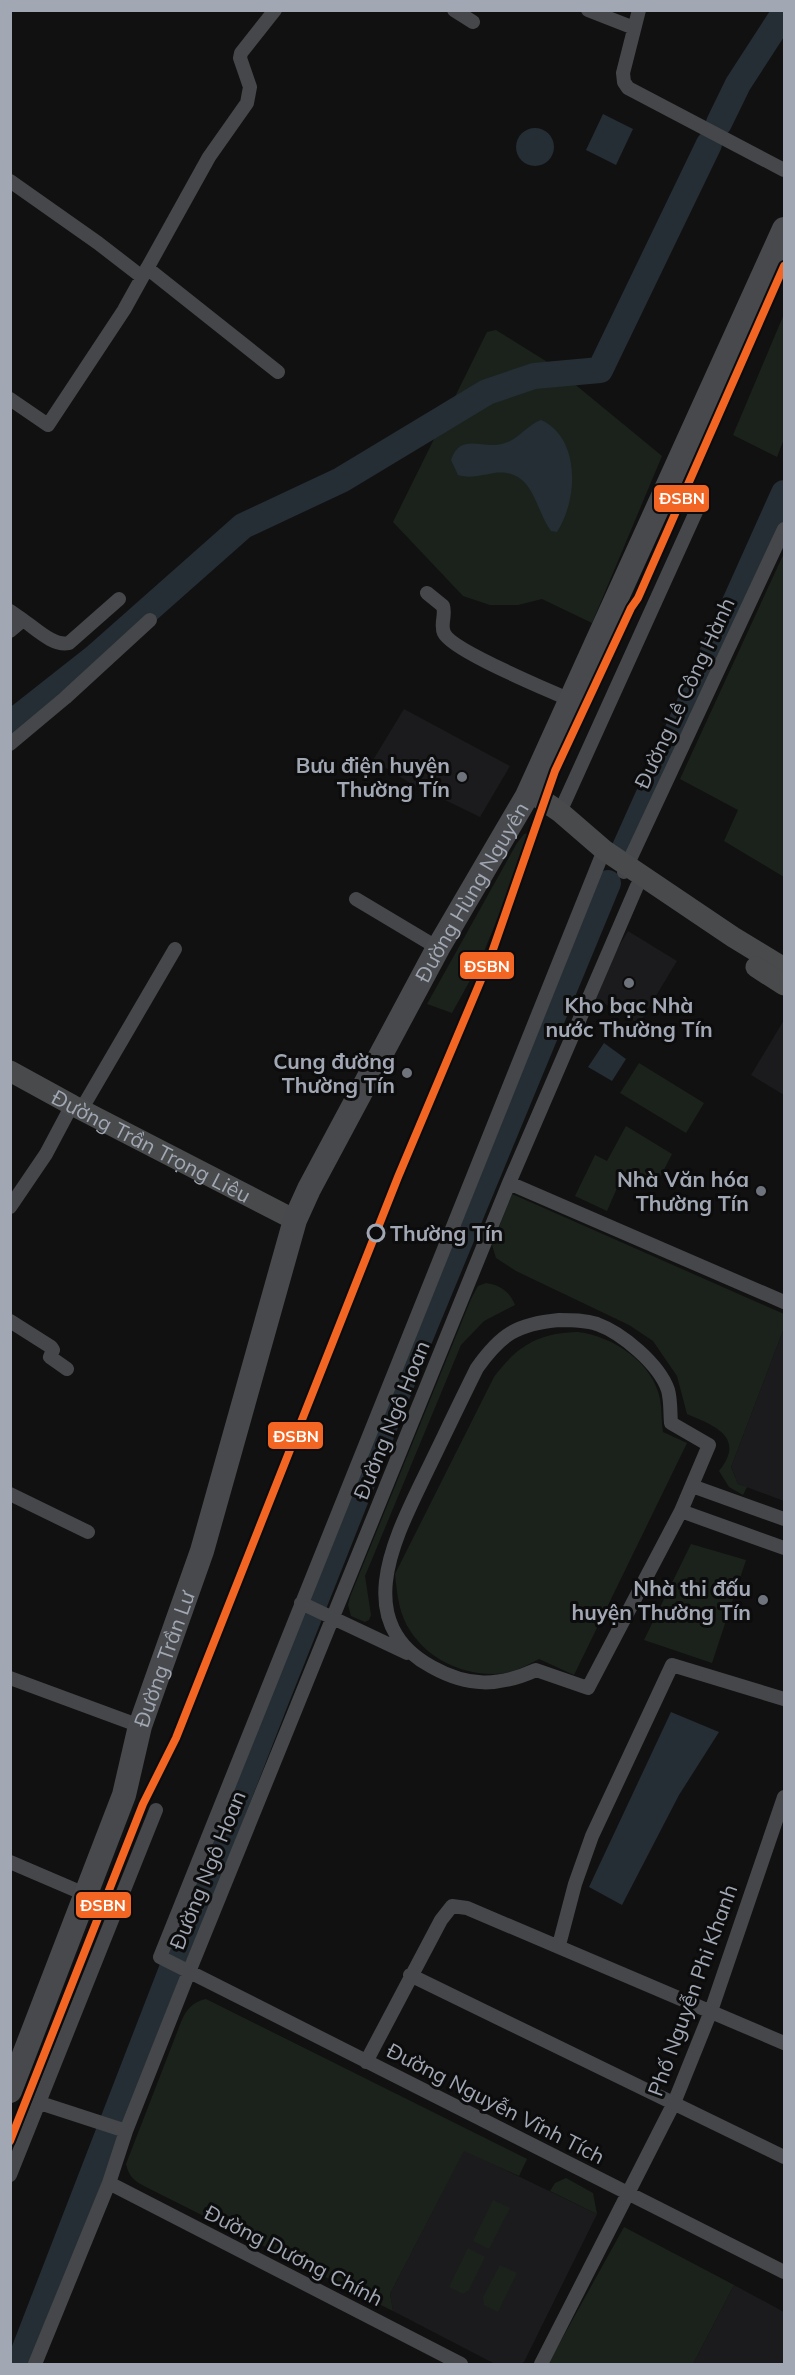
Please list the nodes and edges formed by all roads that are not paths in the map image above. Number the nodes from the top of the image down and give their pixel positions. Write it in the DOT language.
graph roads {
  1 [pos="275,10"];
  2 [pos="454,10"];
  3 [pos="588,10"];
  4 [pos="639,10"];
  5 [pos="473,22"];
  6 [pos="634,28"];
  7 [pos="784,170"];
  8 [pos="10,181"];
  9 [pos="784,229"];
  10 [pos="145,272"];
  11 [pos="278,372"];
  12 [pos="10,399"];
  13 [pos="700,502"];
  14 [pos="784,529"];
  15 [pos="427,593"];
  16 [pos="119,599"];
  17 [pos="10,611"];
  18 [pos="23,620"];
  19 [pos="150,620"];
  20 [pos="10,631"];
  21 [pos="570,700"];
  22 [pos="10,744"];
  23 [pos="529,791"];
  24 [pos="560,812"];
  25 [pos="604,850"];
  26 [pos="629,875"];
  27 [pos="356,899"];
  28 [pos="438,948"];
  29 [pos="175,949"];
  30 [pos="784,968"];
  31 [pos="784,985"];
  32 [pos="10,1071"];
  33 [pos="76,1108"];
  34 [pos="509,1183"];
  35 [pos="10,1207"];
  36 [pos="295,1220"];
  37 [pos="784,1302"];
  38 [pos="10,1322"];
  39 [pos="68,1369"];
  40 [pos="692,1486"];
  41 [pos="10,1494"];
  42 [pos="681,1511"];
  43 [pos="784,1519"];
  44 [pos="88,1532"];
  45 [pos="784,1548"];
  46 [pos="302,1603"];
  47 [pos="333,1617"];
  48 [pos="417,1658"];
  49 [pos="10,1678"];
  50 [pos="784,1699"];
  51 [pos="140,1726"];
  52 [pos="784,1797"];
  53 [pos="156,1810"];
  54 [pos="10,1862"];
  55 [pos="87,1895"];
  56 [pos="559,1945"];
  57 [pos="188,1972"];
  58 [pos="410,1975"];
  59 [pos="711,2011"];
  60 [pos="784,2043"];
  61 [pos="366,2062"];
  62 [pos="10,2091"];
  63 [pos="40,2103"];
  64 [pos="674,2103"];
  65 [pos="118,2128"];
  66 [pos="784,2157"];
  67 [pos="10,2175"];
  68 [pos="109,2183"];
  69 [pos="627,2192"];
  70 [pos="784,2272"];
  71 [pos="35,2364"];
  72 [pos="461,2364"];
  73 [pos="541,2364"];
  1 -- 10 [label="street"];
  2 -- 5 [label="street"];
  3 -- 6 [label="street"];
  4 -- 6 [label="street"];
  6 -- 7 [label="street"];
  8 -- 10 [label="street"];
  9 -- 21 [label="highway, Đường Hùng Nguyên"];
  10 -- 11 [label="street"];
  10 -- 12 [label="street"];
  13 -- 24 [label="street"];
  14 -- 26 [label="street, Đường Lê Công Hành"];
  15 -- 21 [label="street"];
  16 -- 18 [label="street"];
  17 -- 18 [label="street"];
  18 -- 20 [label="street"];
  19 -- 22 [label="street"];
  21 -- 23 [label="highway, Đường Hùng Nguyên"];
  23 -- 24 [label="main road"];
  23 -- 28 [label="highway, Đường Hùng Nguyên"];
  24 -- 25 [label="main road"];
  25 -- 26 [label="main road"];
  25 -- 46 [label="street"];
  26 -- 30 [label="main road"];
  26 -- 31 [label="main road"];
  26 -- 34 [label="street, Đường Ngô Hoan"];
  27 -- 28 [label="street"];
  28 -- 36 [label="highway, Đường Hùng Nguyên"];
  29 -- 33 [label="street"];
  32 -- 33 [label="main road, Đường Trần Trọng Liêu"];
  33 -- 35 [label="street"];
  33 -- 36 [label="main road, Đường Trần Trọng Liêu"];
  34 -- 37 [label="street"];
  34 -- 47 [label="street, Đường Ngô Hoan"];
  36 -- 51 [label="highway, Đường Trần Lư"];
  38 -- 39 [label="street"];
  40 -- 42 [label="street"];
  40 -- 43 [label="street"];
  40 -- 48 [label="street"];
  41 -- 44 [label="street"];
  42 -- 45 [label="street"];
  42 -- 48 [label="street"];
  46 -- 47 [label="street"];
  46 -- 57 [label="street, Đường Nguyễn Vĩnh Tích"];
  47 -- 48 [label="street"];
  47 -- 57 [label="street, Đường Ngô Hoan"];
  49 -- 51 [label="street"];
  50 -- 56 [label="street"];
  51 -- 55 [label="highway, Đường Trần Lư"];
  52 -- 59 [label="street, Phố Nguyễn Phi Khanh"];
  53 -- 63 [label="street"];
  54 -- 55 [label="street"];
  55 -- 62 [label="highway, Đường Trần Lư"];
  56 -- 58 [label="street"];
  56 -- 59 [label="street"];
  57 -- 61 [label="street, Đường Nguyễn Vĩnh Tích"];
  57 -- 65 [label="street, Đường Ngô Hoan"];
  58 -- 61 [label="street"];
  58 -- 64 [label="street"];
  59 -- 60 [label="street"];
  59 -- 64 [label="street, Phố Nguyễn Phi Khanh"];
  61 -- 69 [label="street, Đường Nguyễn Vĩnh Tích"];
  63 -- 65 [label="street"];
  63 -- 67 [label="street"];
  64 -- 66 [label="street"];
  64 -- 69 [label="street, Phố Nguyễn Phi Khanh"];
  65 -- 68 [label="street, Đường Ngô Hoan"];
  68 -- 71 [label="street, Đường Ngô Hoan"];
  68 -- 72 [label="street, Đường Dương Chính"];
  69 -- 70 [label="street, Đường Nguyễn Vĩnh Tích"];
  69 -- 73 [label="street, Phố Nguyễn Phi Khanh"];
}
